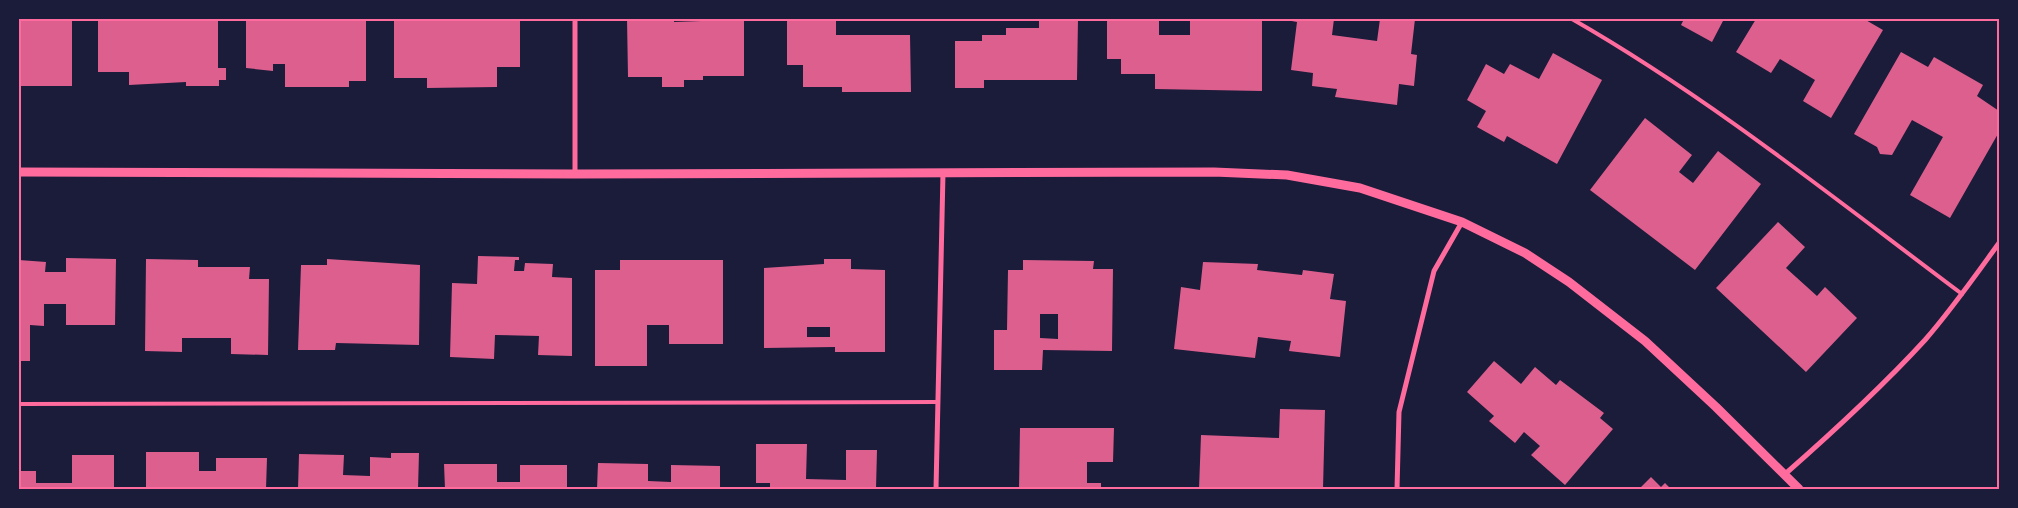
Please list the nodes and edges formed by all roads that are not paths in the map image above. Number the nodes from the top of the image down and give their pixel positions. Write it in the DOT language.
graph roads {
  1 [pos="575,19"];
  2 [pos="1572,19"];
  3 [pos="19,172"];
  4 [pos="943,173"];
  5 [pos="575,174"];
  6 [pos="1462,222"];
  7 [pos="1999,243"];
  8 [pos="1962,294"];
  9 [pos="938,402"];
  10 [pos="19,404"];
  11 [pos="1784,475"];
  12 [pos="936,489"];
  13 [pos="1397,489"];
  14 [pos="1799,489"];
  1 -- 5 [label="street"];
  2 -- 8 [label="lane"];
  3 -- 5 [label="street"];
  4 -- 5 [label="street"];
  4 -- 6 [label="street"];
  4 -- 9 [label="street"];
  6 -- 11 [label="street"];
  6 -- 13 [label="street"];
  7 -- 8 [label="street"];
  8 -- 11 [label="street"];
  9 -- 10 [label="lane"];
  9 -- 12 [label="street"];
  11 -- 14 [label="street"];
}
